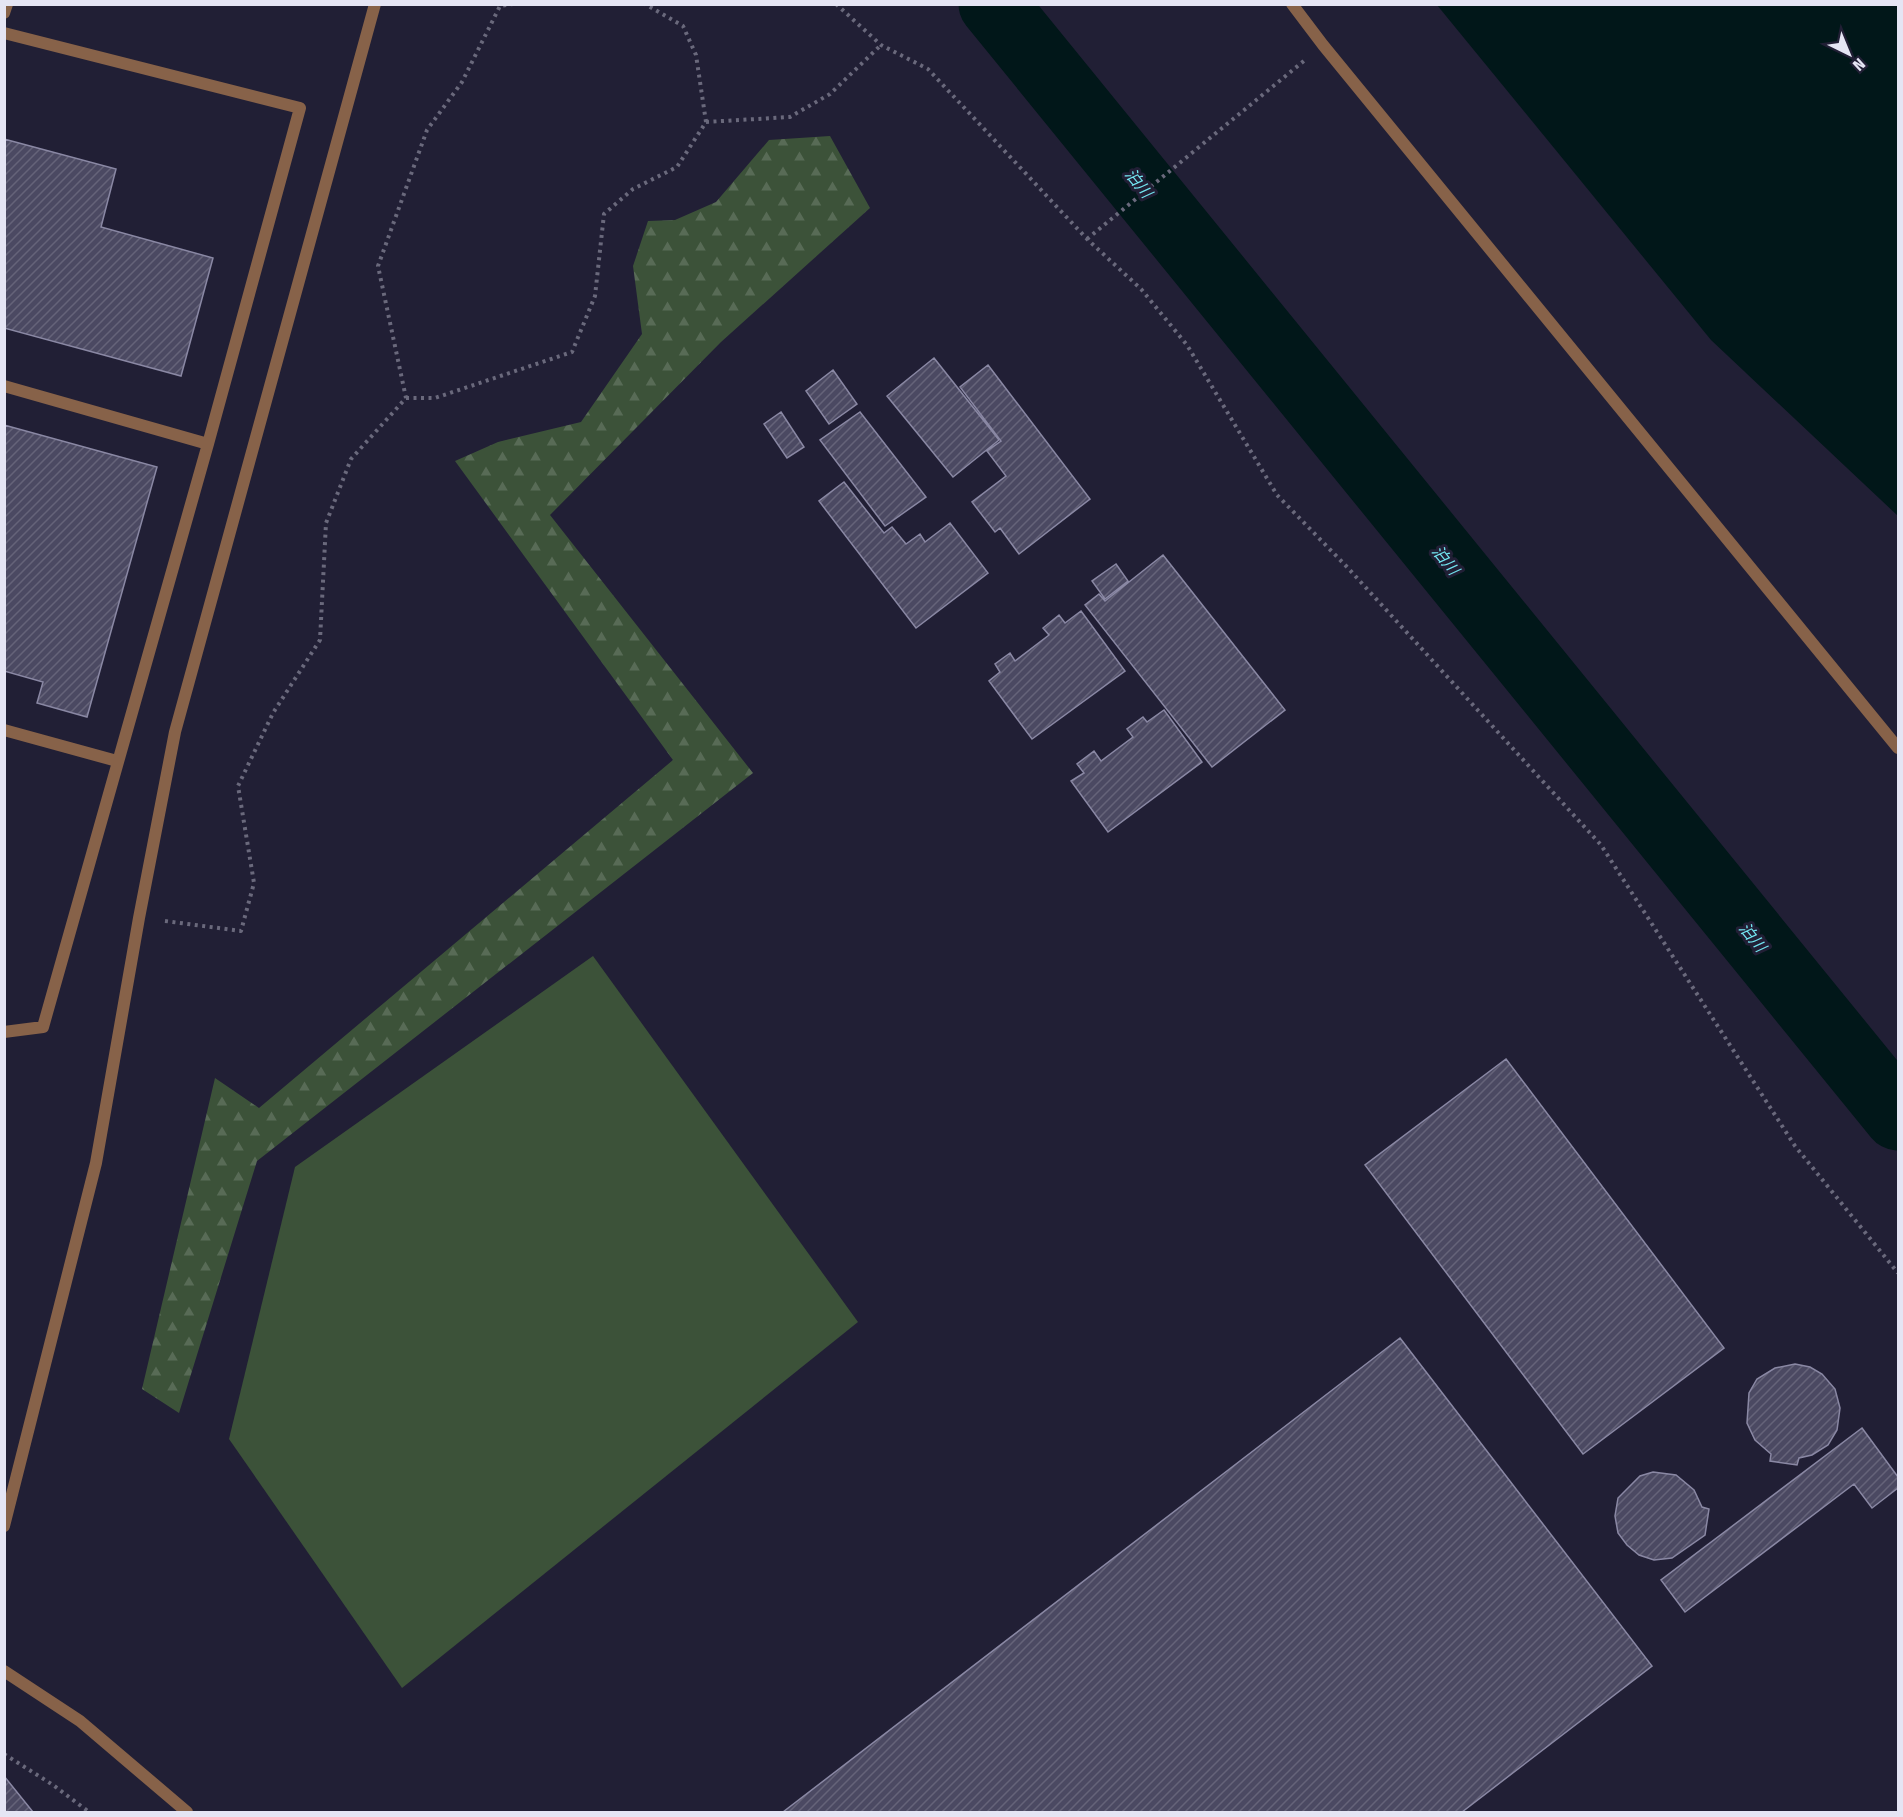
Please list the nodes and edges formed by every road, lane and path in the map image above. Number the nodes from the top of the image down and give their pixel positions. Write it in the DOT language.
graph roads {
  1 [pos="7,4"];
  2 [pos="375,4"];
  3 [pos="513,4"];
  4 [pos="645,4"];
  5 [pos="836,4"];
  6 [pos="1292,4"];
  7 [pos="500,5"];
  8 [pos="4,14"];
  9 [pos="4,33"];
  10 [pos="881,45"];
  11 [pos="1323,45"];
  12 [pos="706,122"];
  13 [pos="1087,239"];
  14 [pos="4,386"];
  15 [pos="406,398"];
  16 [pos="208,444"];
  17 [pos="4,730"];
  18 [pos="1899,748"];
  19 [pos="117,761"];
  20 [pos="140,918"];
  21 [pos="4,1032"];
  22 [pos="1899,1273"];
  23 [pos="4,1526"];
  24 [pos="4,1671"];
  25 [pos="4,1754"];
  26 [pos="89,1812"];
  27 [pos="187,1812"];
  1 -- 8 [label="street"];
  2 -- 20 [label="street"];
  3 -- 7 [label="path"];
  4 -- 12 [label="path"];
  5 -- 10 [label="path"];
  6 -- 11 [label="street"];
  7 -- 15 [label="path"];
  9 -- 16 [label="street"];
  10 -- 12 [label="path"];
  10 -- 13 [label="path"];
  11 -- 13 [label="path"];
  11 -- 18 [label="street"];
  12 -- 15 [label="path"];
  13 -- 22 [label="path"];
  14 -- 16 [label="street"];
  15 -- 20 [label="path"];
  16 -- 19 [label="street"];
  17 -- 19 [label="street"];
  19 -- 21 [label="street"];
  20 -- 23 [label="street"];
  24 -- 27 [label="street"];
  25 -- 26 [label="path"];
}
